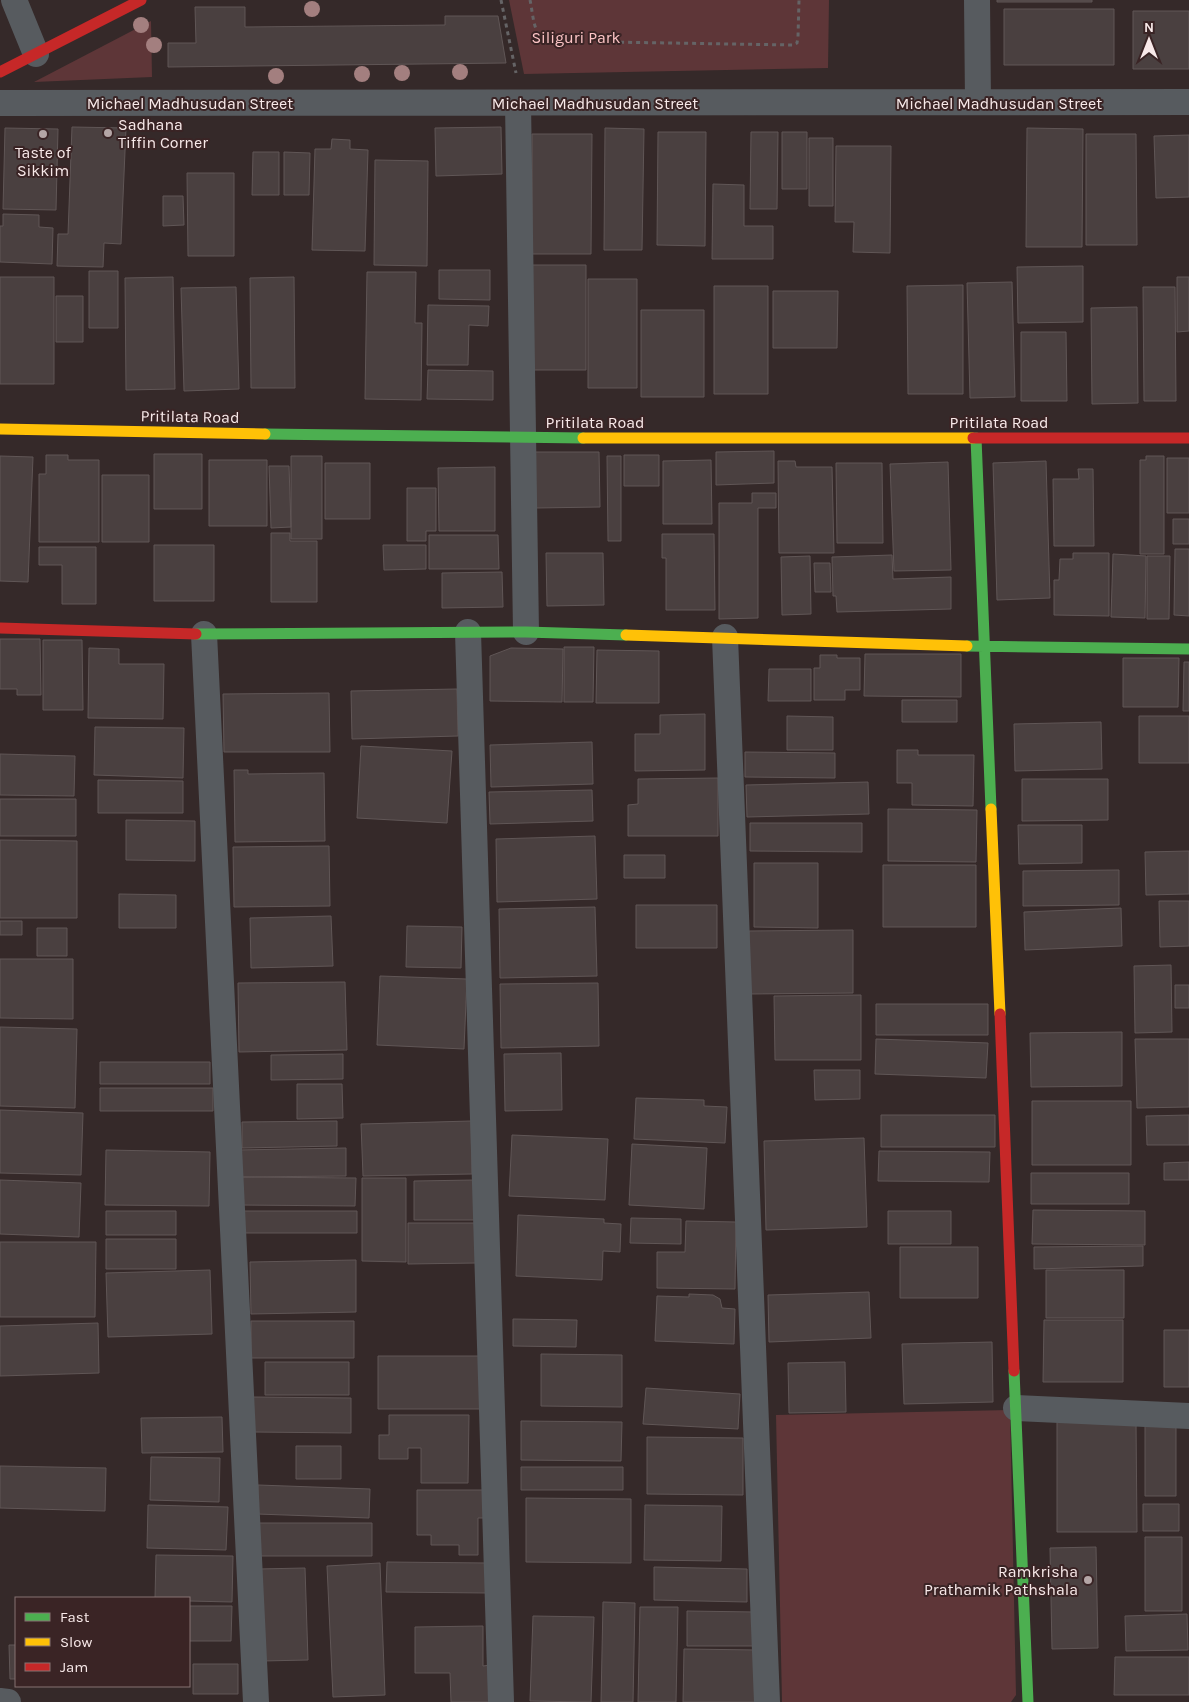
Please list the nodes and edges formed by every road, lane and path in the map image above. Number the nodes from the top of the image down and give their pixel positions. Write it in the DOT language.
graph roads {
  1 [pos="14,0"];
  2 [pos="141,0"];
  3 [pos="501,0"];
  4 [pos="530,0"];
  5 [pos="799,0"];
  6 [pos="977,0"];
  7 [pos="36,54"];
  8 [pos="0,72"];
  9 [pos="516,75"];
  10 [pos="978,102"];
  11 [pos="1189,102"];
  12 [pos="0,103"];
  13 [pos="518,103"];
  14 [pos="0,428"];
  15 [pos="523,438"];
  16 [pos="976,438"];
  17 [pos="1189,438"];
  18 [pos="0,628"];
  19 [pos="468,632"];
  20 [pos="526,632"];
  21 [pos="204,634"];
  22 [pos="725,637"];
  23 [pos="984,647"];
  24 [pos="1189,649"];
  25 [pos="1016,1408"];
  26 [pos="1189,1416"];
  27 [pos="0,1701"];
  28 [pos="8,1702"];
  29 [pos="256,1702"];
  30 [pos="501,1702"];
  31 [pos="767,1702"];
  32 [pos="1028,1702"];
  1 -- 7 [label="street"];
  2 -- 7 [label="street"];
  3 -- 9 [label="path"];
  4 -- 5 [label="path"];
  6 -- 10 [label="street"];
  7 -- 8 [label="street"];
  10 -- 11 [label="street, Michael Madhusudan Street"];
  10 -- 13 [label="street, Michael Madhusudan Street"];
  12 -- 13 [label="street, Michael Madhusudan Street"];
  13 -- 15 [label="street"];
  14 -- 15 [label="street, Pritilata Road"];
  15 -- 16 [label="street, Pritilata Road"];
  15 -- 20 [label="street"];
  16 -- 17 [label="street, Pritilata Road"];
  16 -- 23 [label="street"];
  18 -- 21 [label="street"];
  19 -- 20 [label="street"];
  19 -- 21 [label="street"];
  19 -- 30 [label="street"];
  20 -- 22 [label="street"];
  21 -- 29 [label="street"];
  22 -- 23 [label="street"];
  22 -- 31 [label="street"];
  23 -- 24 [label="street"];
  23 -- 25 [label="street"];
  25 -- 26 [label="street"];
  25 -- 32 [label="street"];
  27 -- 28 [label="street"];
}
